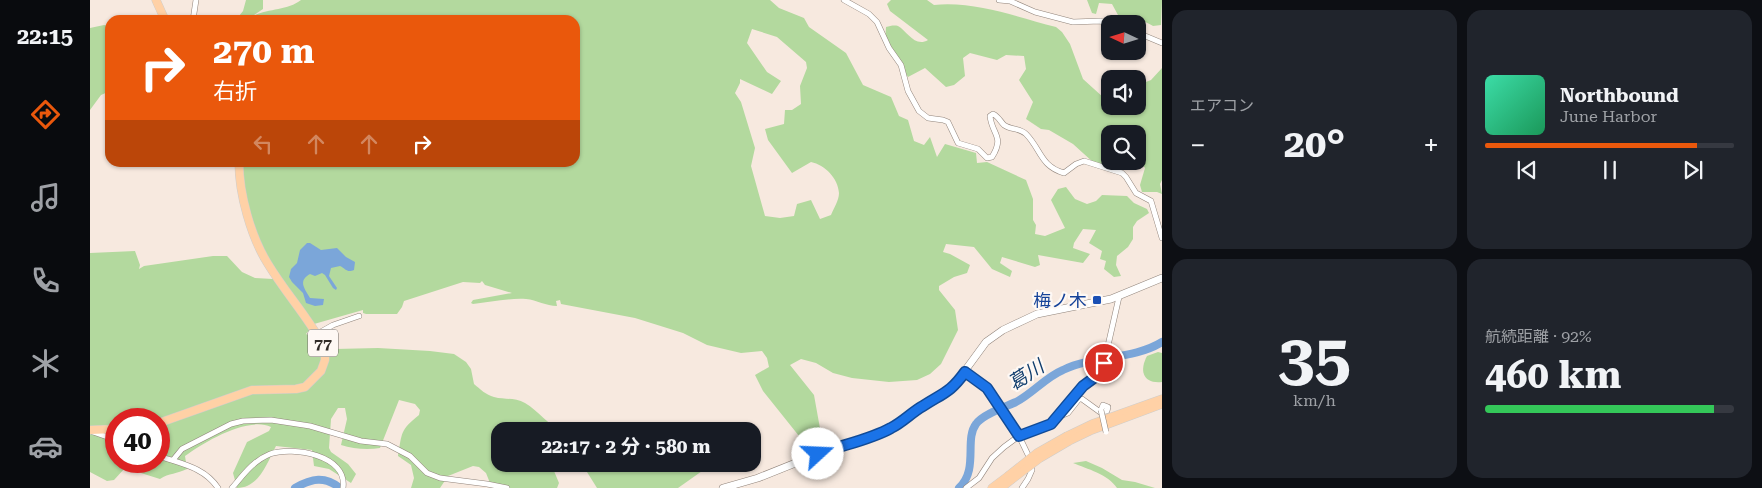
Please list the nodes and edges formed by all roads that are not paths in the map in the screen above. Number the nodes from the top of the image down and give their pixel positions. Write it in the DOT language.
graph roads {
  1 [pos="156,0"];
  2 [pos="196,0"];
  3 [pos="844,0"];
  4 [pos="999,0"];
  5 [pos="164,15"];
  6 [pos="194,15"];
  7 [pos="1101,21"];
  8 [pos="1146,36"];
  9 [pos="1162,43"];
  10 [pos="239,167"];
  11 [pos="1162,238"];
  12 [pos="1162,278"];
  13 [pos="1119,297"];
  14 [pos="359,316"];
  15 [pos="317,334"];
  16 [pos="965,372"];
  17 [pos="1162,398"];
  18 [pos="1157,404"];
  19 [pos="1058,417"];
  20 [pos="170,419"];
  21 [pos="105,429"];
  22 [pos="90,430"];
  23 [pos="1106,432"];
  24 [pos="105,436"];
  25 [pos="1019,436"];
  26 [pos="170,459"];
  27 [pos="173,460"];
  28 [pos="1005,483"];
  29 [pos="343,487"];
  30 [pos="218,488"];
  31 [pos="232,488"];
  32 [pos="507,488"];
  33 [pos="723,488"];
  34 [pos="966,488"];
  35 [pos="992,488"];
  36 [pos="1022,488"];
  1 -- 5 [label="main road"];
  2 -- 6 [label="street"];
  3 -- 11 [label="street"];
  4 -- 7 [label="street"];
  8 -- 9 [label="street"];
  10 -- 15 [label="main road, 77"];
  12 -- 13 [label="street"];
  13 -- 16 [label="street"];
  13 -- 19 [label="street"];
  14 -- 15 [label="street"];
  15 -- 20 [label="main road, 77"];
  16 -- 25 [label="street"];
  16 -- 33 [label="street"];
  17 -- 18 [label="main road"];
  18 -- 28 [label="main road, bridge"];
  19 -- 23 [label="street, bridge"];
  19 -- 25 [label="street"];
  21 -- 22 [label="main road"];
  22 -- 24 [label="street"];
  25 -- 34 [label="street"];
  25 -- 36 [label="street"];
  26 -- 27 [label="street"];
  27 -- 30 [label="street"];
  27 -- 32 [label="street"];
  28 -- 35 [label="main road"];
  29 -- 31 [label="street"];
}
